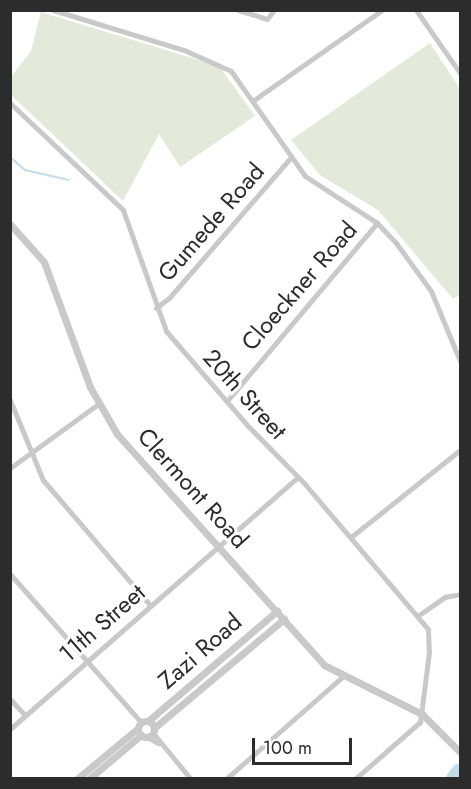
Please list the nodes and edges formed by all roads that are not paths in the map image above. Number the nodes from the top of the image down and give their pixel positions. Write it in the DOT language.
graph roads {
  1 [pos="53,10"];
  2 [pos="238,10"];
  3 [pos="274,10"];
  4 [pos="382,10"];
  5 [pos="416,10"];
  6 [pos="460,73"];
  7 [pos="254,100"];
  8 [pos="10,103"];
  9 [pos="291,157"];
  10 [pos="377,223"];
  11 [pos="10,224"];
  12 [pos="156,308"];
  13 [pos="460,361"];
  14 [pos="10,400"];
  15 [pos="227,401"];
  16 [pos="98,404"];
  17 [pos="460,450"];
  18 [pos="31,454"];
  19 [pos="10,468"];
  20 [pos="297,478"];
  21 [pos="351,537"];
  22 [pos="219,546"];
  23 [pos="10,574"];
  24 [pos="460,594"];
  25 [pos="150,605"];
  26 [pos="277,611"];
  27 [pos="419,615"];
  28 [pos="284,619"];
  29 [pos="88,659"];
  30 [pos="342,677"];
  31 [pos="10,699"];
  32 [pos="422,714"];
  33 [pos="25,715"];
  34 [pos="10,729"];
  35 [pos="146,729"];
  36 [pos="460,752"];
  37 [pos="78,778"];
  38 [pos="90,778"];
  39 [pos="190,778"];
  40 [pos="226,778"];
  41 [pos="356,778"];
  1 -- 7 [label="street"];
  2 -- 3 [label="street"];
  4 -- 7 [label="street"];
  5 -- 6 [label="street"];
  7 -- 9 [label="street"];
  8 -- 12 [label="street, 20th Street"];
  9 -- 10 [label="street"];
  9 -- 12 [label="street, Gumede Road"];
  10 -- 13 [label="street"];
  10 -- 15 [label="street, Cloeckner Road"];
  11 -- 16 [label="street, Clermont Road"];
  12 -- 15 [label="street, 20th Street"];
  14 -- 18 [label="street"];
  15 -- 20 [label="street, 20th Street"];
  16 -- 18 [label="street"];
  16 -- 22 [label="street, Clermont Road"];
  17 -- 21 [label="street"];
  18 -- 19 [label="street"];
  18 -- 25 [label="street"];
  20 -- 21 [label="street, 20th Street"];
  20 -- 22 [label="street, 11th Street"];
  21 -- 27 [label="street, 20th Street"];
  22 -- 25 [label="street, 11th Street"];
  22 -- 26 [label="street, Clermont Road"];
  23 -- 29 [label="street"];
  24 -- 27 [label="street"];
  25 -- 29 [label="street, 11th Street"];
  26 -- 28 [label="street, Clermont Road"];
  26 -- 35 [label="street, Zazi Road"];
  27 -- 32 [label="street, 20th Street"];
  28 -- 30 [label="street, Clermont Road"];
  28 -- 35 [label="street, Zazi Road"];
  29 -- 33 [label="street, 11th Street"];
  29 -- 35 [label="street"];
  30 -- 32 [label="street, Clermont Road"];
  30 -- 40 [label="street"];
  31 -- 33 [label="street"];
  32 -- 36 [label="street"];
  32 -- 41 [label="street"];
  33 -- 34 [label="street, 11th Street"];
  35 -- 37 [label="street, Zazi Road"];
  35 -- 38 [label="street, Zazi Road"];
  35 -- 39 [label="street"];
}
